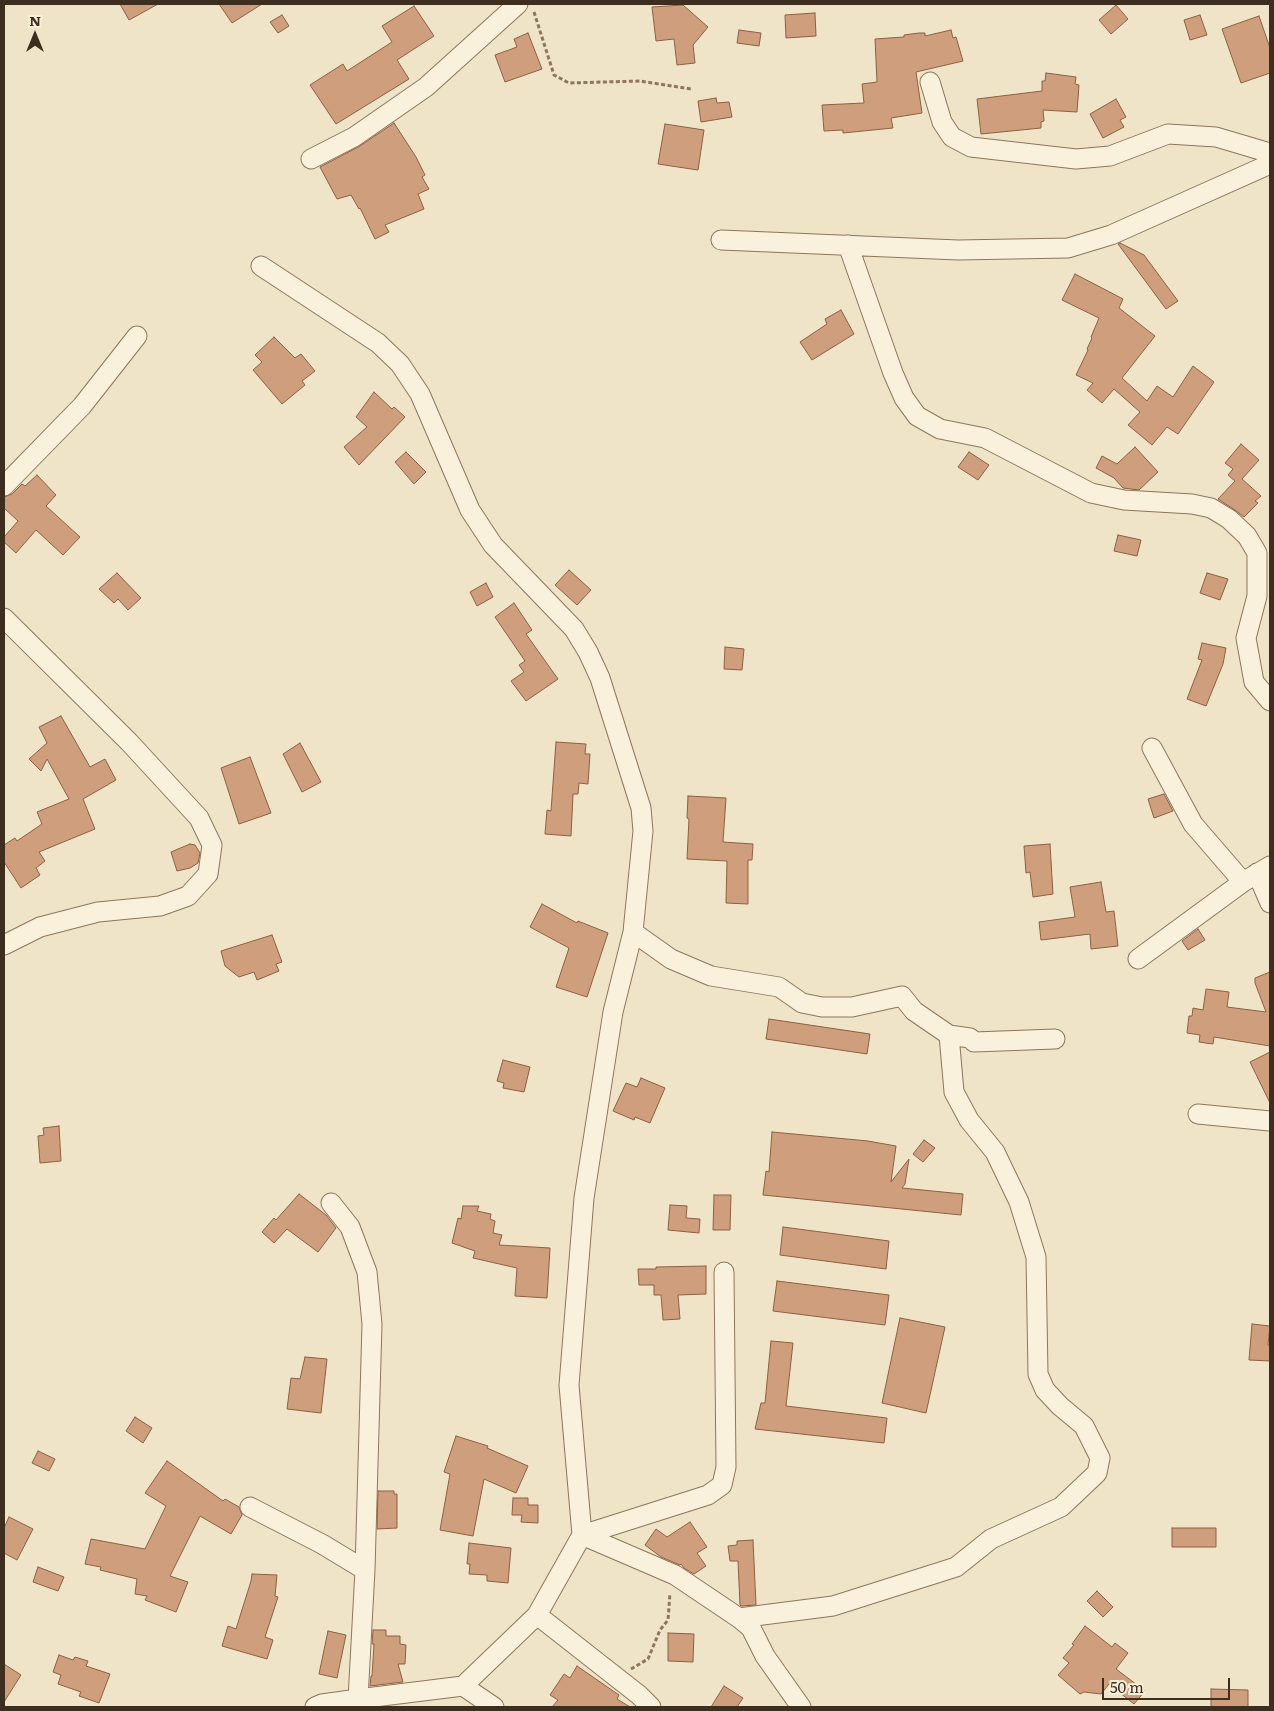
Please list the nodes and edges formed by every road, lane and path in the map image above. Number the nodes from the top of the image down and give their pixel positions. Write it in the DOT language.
graph roads {
  1 [pos="518,4"];
  2 [pos="532,4"];
  3 [pos="930,82"];
  4 [pos="691,89"];
  5 [pos="1270,153"];
  6 [pos="311,159"];
  7 [pos="1270,164"];
  8 [pos="720,240"];
  9 [pos="848,245"];
  10 [pos="261,266"];
  11 [pos="137,336"];
  12 [pos="4,486"];
  13 [pos="4,618"];
  14 [pos="1270,701"];
  15 [pos="1152,748"];
  16 [pos="1257,874"];
  17 [pos="1270,903"];
  18 [pos="633,932"];
  19 [pos="4,945"];
  20 [pos="1138,959"];
  21 [pos="949,1035"];
  22 [pos="1055,1039"];
  23 [pos="1198,1114"];
  24 [pos="1270,1121"];
  25 [pos="331,1203"];
  26 [pos="724,1272"];
  27 [pos="250,1507"];
  28 [pos="582,1535"];
  29 [pos="365,1570"];
  30 [pos="675,1575"];
  31 [pos="538,1615"];
  32 [pos="739,1618"];
  33 [pos="616,1678"];
  34 [pos="463,1686"];
  35 [pos="358,1699"];
  36 [pos="315,1707"];
  37 [pos="494,1707"];
  38 [pos="651,1707"];
  39 [pos="800,1707"];
  1 -- 6 [label="street"];
  2 -- 4 [label="path"];
  3 -- 5 [label="street"];
  7 -- 9 [label="street"];
  8 -- 9 [label="street"];
  9 -- 14 [label="street"];
  10 -- 18 [label="street"];
  11 -- 12 [label="street"];
  13 -- 19 [label="street"];
  15 -- 16 [label="street"];
  16 -- 17 [label="street"];
  16 -- 20 [label="street"];
  18 -- 21 [label="street"];
  18 -- 28 [label="street"];
  21 -- 22 [label="street"];
  21 -- 32 [label="street"];
  23 -- 24 [label="street"];
  25 -- 29 [label="street"];
  26 -- 28 [label="street"];
  27 -- 29 [label="street"];
  28 -- 30 [label="street"];
  28 -- 31 [label="street"];
  29 -- 35 [label="street"];
  30 -- 32 [label="street"];
  30 -- 33 [label="path"];
  31 -- 33 [label="street"];
  31 -- 34 [label="street"];
  32 -- 39 [label="street"];
  33 -- 38 [label="street"];
  34 -- 35 [label="street"];
  34 -- 37 [label="street"];
  35 -- 36 [label="street"];
}
